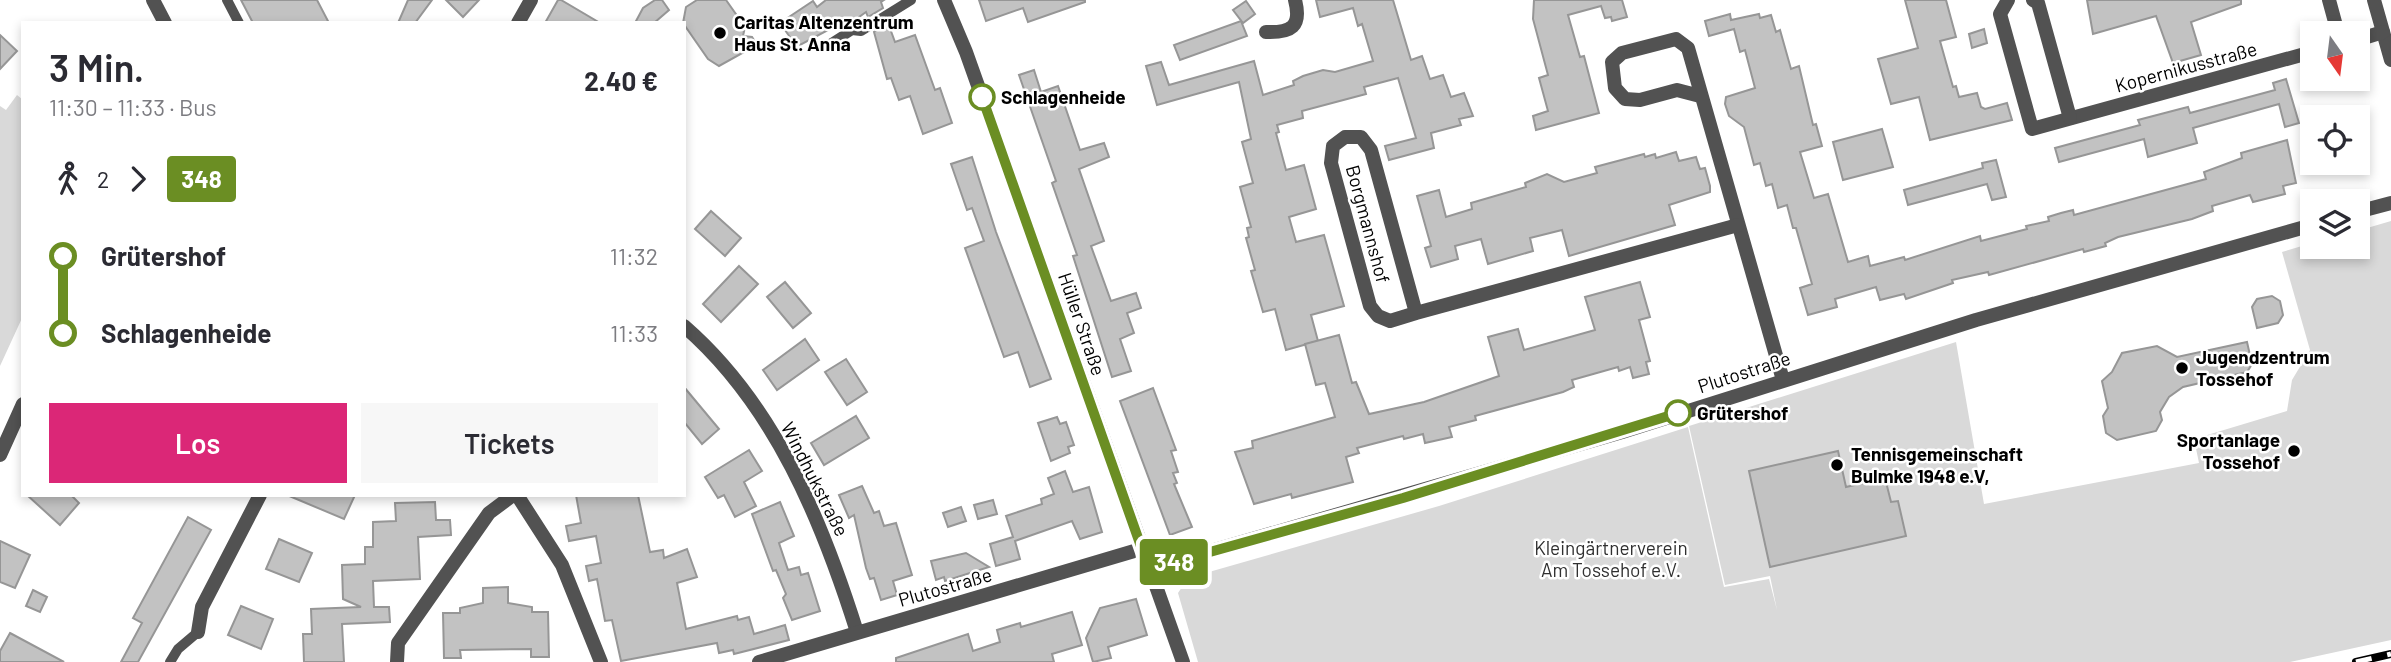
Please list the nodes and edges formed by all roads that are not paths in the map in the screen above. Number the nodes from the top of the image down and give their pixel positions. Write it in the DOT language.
graph roads {
  1 [pos="153,0"];
  2 [pos="227,0"];
  3 [pos="531,0"];
  4 [pos="911,0"];
  5 [pos="944,0"];
  6 [pos="1295,0"];
  7 [pos="2008,0"];
  8 [pos="2033,0"];
  9 [pos="2329,0"];
  10 [pos="2374,0"];
  11 [pos="163,21"];
  12 [pos="238,21"];
  13 [pos="519,21"];
  14 [pos="2335,21"];
  15 [pos="2385,24"];
  16 [pos="1266,32"];
  17 [pos="827,46"];
  18 [pos="2300,55"];
  19 [pos="2391,60"];
  20 [pos="1700,96"];
  21 [pos="2070,118"];
  22 [pos="2391,203"];
  23 [pos="2370,209"];
  24 [pos="1738,225"];
  25 [pos="2300,228"];
  26 [pos="1416,313"];
  27 [pos="686,329"];
  28 [pos="1783,380"];
  29 [pos="21,408"];
  30 [pos="0,455"];
  31 [pos="259,497"];
  32 [pos="512,497"];
  33 [pos="516,497"];
  34 [pos="1141,549"];
  35 [pos="1149,569"];
  36 [pos="198,632"];
  37 [pos="858,632"];
  38 [pos="170,662"];
  39 [pos="397,662"];
  40 [pos="601,662"];
  41 [pos="759,662"];
  42 [pos="1184,662"];
  1 -- 11 [label="street"];
  2 -- 12 [label="lane"];
  3 -- 13 [label="street"];
  4 -- 17 [label="lane"];
  5 -- 34 [label="street, Hüller Straße"];
  6 -- 16 [label="street"];
  7 -- 21 [label="street, Kopernikusstraße"];
  8 -- 21 [label="street"];
  9 -- 14 [label="street"];
  10 -- 15 [label="street"];
  15 -- 19 [label="street"];
  18 -- 21 [label="street, Kopernikusstraße"];
  20 -- 20 [label="street"];
  20 -- 24 [label="street"];
  22 -- 23 [label="street"];
  24 -- 26 [label="street, Borgmannshof"];
  24 -- 28 [label="street"];
  25 -- 28 [label="street, Plutostraße"];
  26 -- 26 [label="street, Borgmannshof"];
  27 -- 37 [label="street, Windhukstraße"];
  28 -- 35 [label="street, Plutostraße"];
  29 -- 30 [label="street"];
  31 -- 36 [label="street"];
  32 -- 39 [label="street"];
  33 -- 40 [label="street"];
  34 -- 35 [label="street, Hüller Straße"];
  34 -- 37 [label="street, Plutostraße"];
  35 -- 42 [label="street, Hüller Straße"];
  36 -- 38 [label="lane"];
  37 -- 41 [label="street, Plutostraße"];
}
